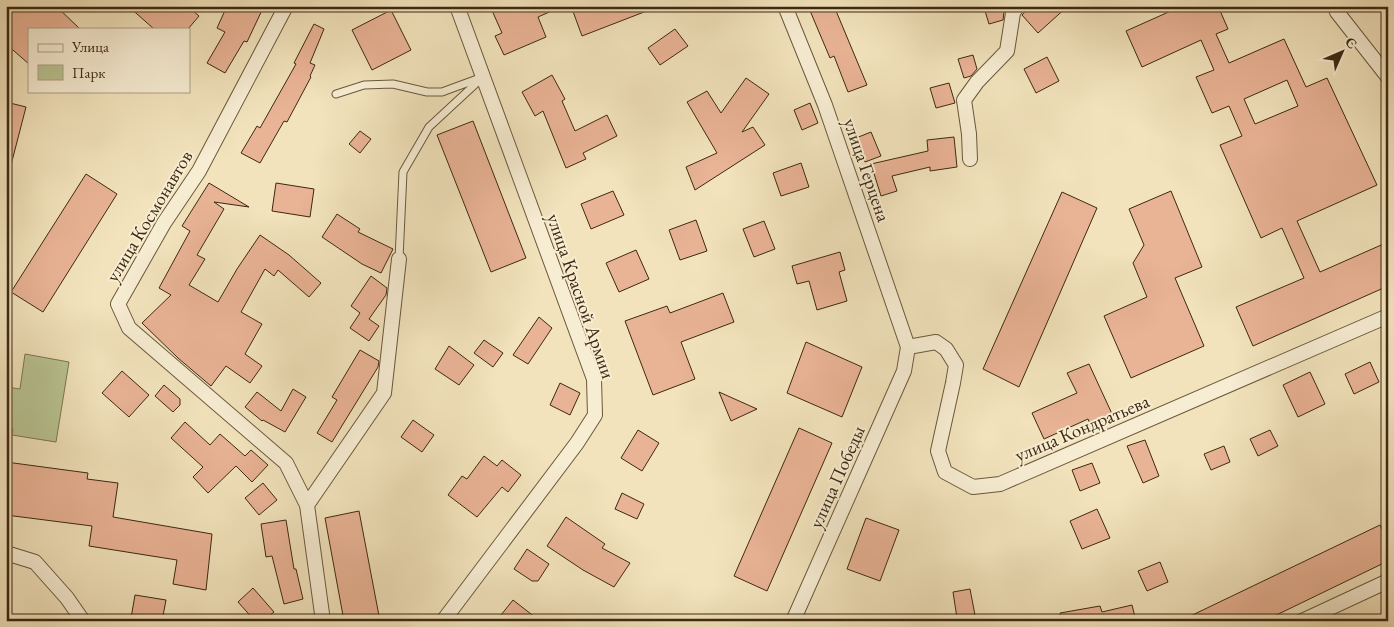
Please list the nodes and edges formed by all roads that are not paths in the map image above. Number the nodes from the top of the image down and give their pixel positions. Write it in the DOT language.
graph roads {
  1 [pos="286,6"];
  2 [pos="456,6"];
  3 [pos="785,6"];
  4 [pos="1017,6"];
  5 [pos="1336,6"];
  6 [pos="483,77"];
  7 [pos="1388,77"];
  8 [pos="336,94"];
  9 [pos="970,159"];
  10 [pos="398,259"];
  11 [pos="1388,316"];
  12 [pos="908,347"];
  13 [pos="307,505"];
  14 [pos="6,553"];
  15 [pos="1388,581"];
  16 [pos="82,621"];
  17 [pos="323,621"];
  18 [pos="442,621"];
  19 [pos="793,621"];
  20 [pos="1302,621"];
  1 -- 13 [label="street, улица Космонавтов"];
  2 -- 6 [label="street, улица Красной Армии"];
  3 -- 12 [label="street, улица Герцена"];
  4 -- 9 [label="street"];
  5 -- 7 [label="street"];
  6 -- 8 [label="lane"];
  6 -- 10 [label="lane"];
  6 -- 18 [label="street, улица Красной Армии"];
  10 -- 13 [label="street"];
  11 -- 12 [label="street, улица Кондратьева"];
  12 -- 19 [label="street, улица Победы"];
  13 -- 17 [label="street"];
  14 -- 16 [label="street"];
  15 -- 20 [label="street"];
}
